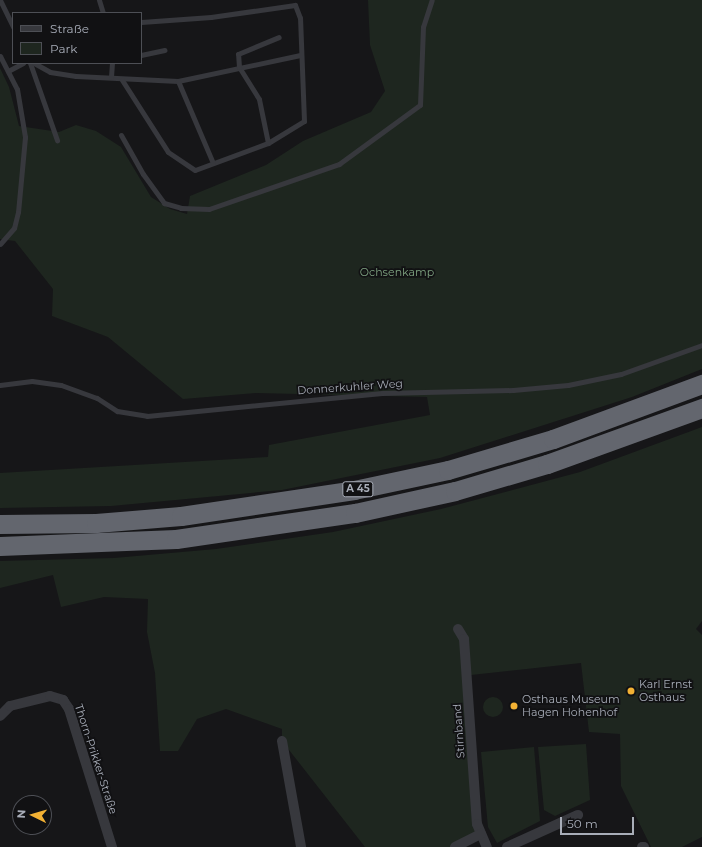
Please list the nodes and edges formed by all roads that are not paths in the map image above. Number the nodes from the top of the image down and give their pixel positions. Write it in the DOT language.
graph roads {
  1 [pos="0,0"];
  2 [pos="99,0"];
  3 [pos="432,0"];
  4 [pos="103,12"];
  5 [pos="142,22"];
  6 [pos="12,25"];
  7 [pos="279,37"];
  8 [pos="164,50"];
  9 [pos="142,55"];
  10 [pos="300,55"];
  11 [pos="0,56"];
  12 [pos="21,64"];
  13 [pos="30,64"];
  14 [pos="36,64"];
  15 [pos="112,64"];
  16 [pos="239,67"];
  17 [pos="8,72"];
  18 [pos="111,77"];
  19 [pos="122,80"];
  20 [pos="178,81"];
  21 [pos="121,135"];
  22 [pos="57,140"];
  23 [pos="268,143"];
  24 [pos="213,163"];
  25 [pos="0,244"];
  26 [pos="702,345"];
  27 [pos="702,384"];
  28 [pos="0,385"];
  29 [pos="702,408"];
  30 [pos="0,524"];
  31 [pos="0,546"];
  32 [pos="458,628"];
  33 [pos="0,716"];
  34 [pos="282,740"];
  35 [pos="578,815"];
  36 [pos="481,834"];
  37 [pos="112,847"];
  38 [pos="301,847"];
  39 [pos="455,847"];
  40 [pos="487,847"];
  41 [pos="507,847"];
  1 -- 6 [label="lane"];
  2 -- 4 [label="lane"];
  3 -- 21 [label="lane"];
  5 -- 10 [label="lane"];
  7 -- 16 [label="lane"];
  8 -- 9 [label="lane"];
  10 -- 16 [label="lane"];
  10 -- 23 [label="lane"];
  11 -- 17 [label="lane"];
  12 -- 17 [label="lane"];
  13 -- 22 [label="lane"];
  14 -- 18 [label="lane"];
  15 -- 18 [label="lane"];
  16 -- 20 [label="lane"];
  16 -- 23 [label="lane"];
  17 -- 25 [label="lane"];
  18 -- 19 [label="lane"];
  19 -- 20 [label="lane"];
  19 -- 24 [label="lane"];
  20 -- 24 [label="lane"];
  23 -- 24 [label="lane"];
  26 -- 28 [label="lane, Donnerkuhler Weg"];
  27 -- 30 [label="highway, A 45"];
  29 -- 31 [label="highway, A 45"];
  32 -- 36 [label="street, Stirnband"];
  33 -- 37 [label="street, Thorn-Prikker-Straße"];
  34 -- 38 [label="street"];
  35 -- 41 [label="street"];
  36 -- 39 [label="street"];
  36 -- 40 [label="street, Stirnband"];
}
